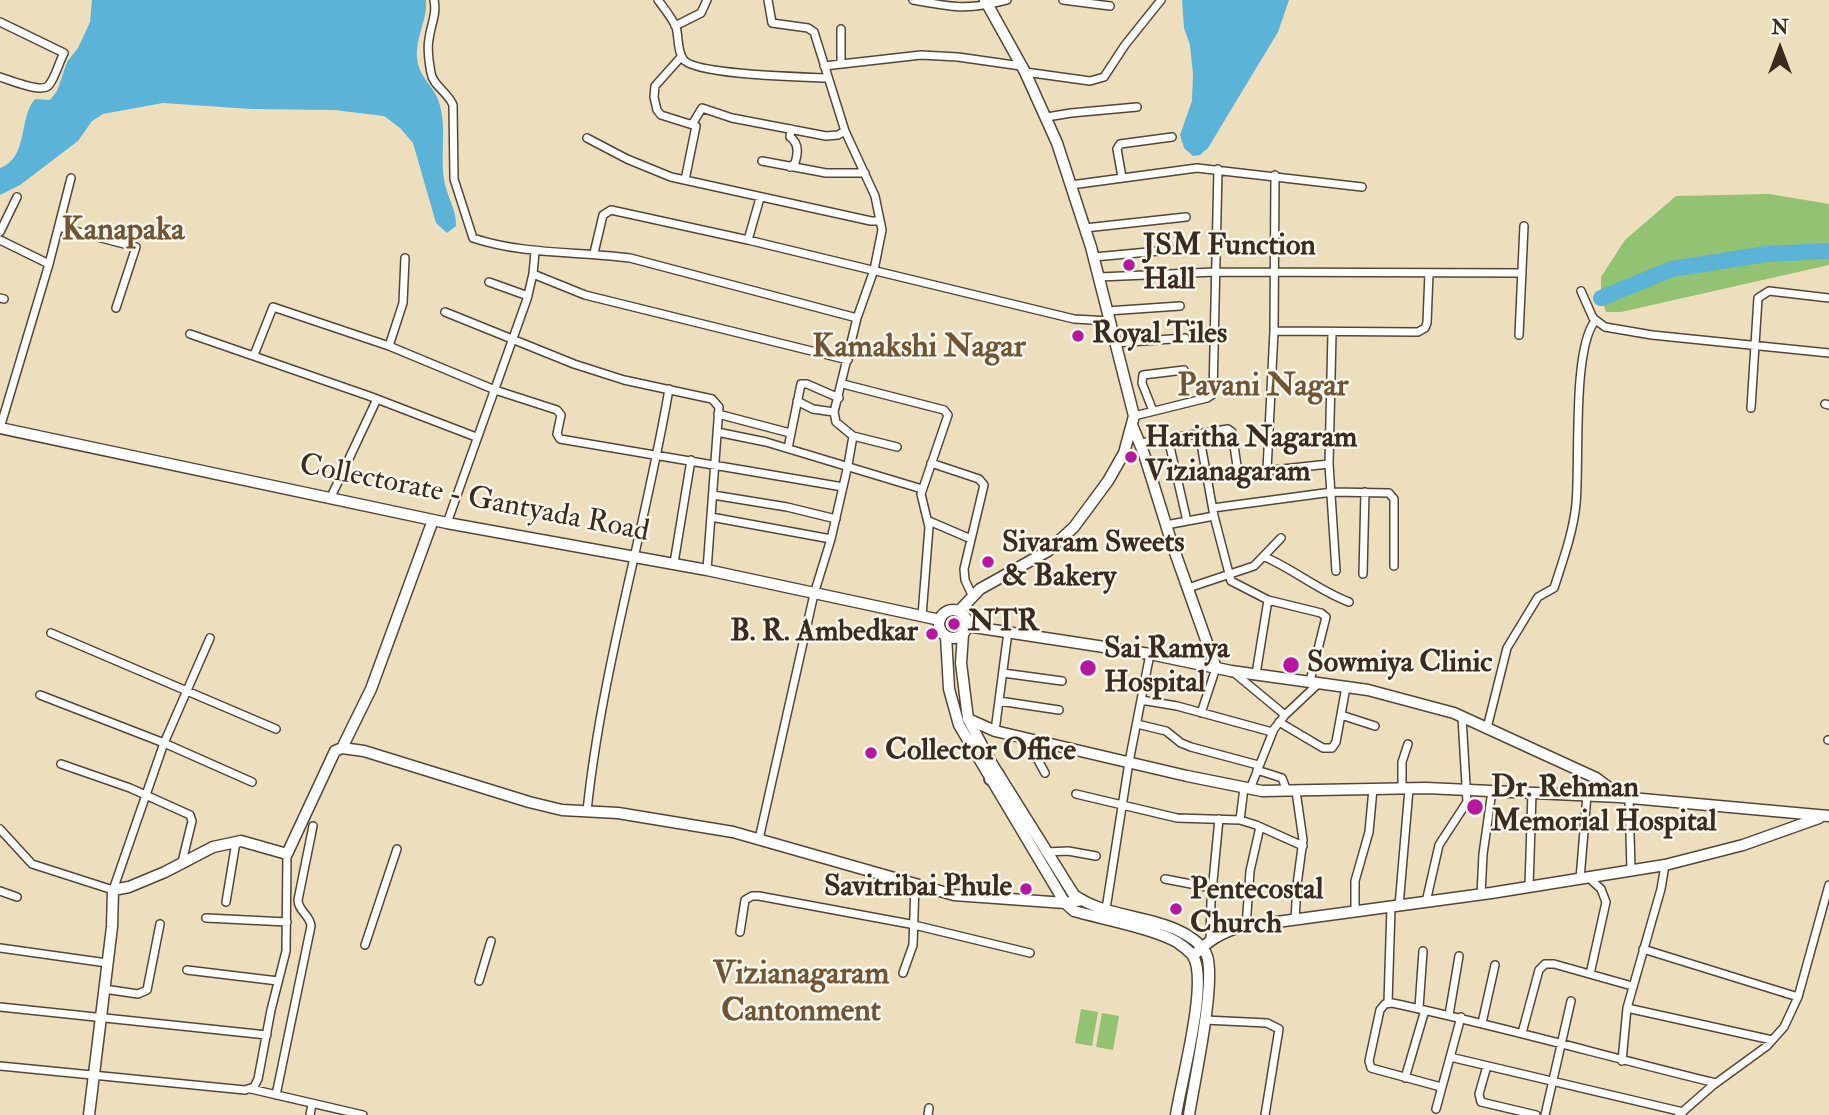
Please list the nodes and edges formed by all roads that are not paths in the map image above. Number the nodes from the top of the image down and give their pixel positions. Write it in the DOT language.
graph roads {
  1 [pos="434,0"];
  2 [pos="658,0"];
  3 [pos="707,0"];
  4 [pos="768,0"];
  5 [pos="913,0"];
  6 [pos="1007,0"];
  7 [pos="1063,0"];
  8 [pos="1161,0"];
  9 [pos="986,3"];
  10 [pos="1111,6"];
  11 [pos="0,22"];
  12 [pos="675,26"];
  13 [pos="841,29"];
  14 [pos="681,57"];
  15 [pos="841,64"];
  16 [pos="824,66"];
  17 [pos="1023,69"];
  18 [pos="0,77"];
  19 [pos="828,78"];
  20 [pos="1137,107"];
  21 [pos="1047,117"];
  22 [pos="693,123"];
  23 [pos="791,129"];
  24 [pos="845,131"];
  25 [pos="1171,137"];
  26 [pos="587,138"];
  27 [pos="762,161"];
  28 [pos="790,167"];
  29 [pos="1218,169"];
  30 [pos="865,173"];
  31 [pos="1275,175"];
  32 [pos="1122,177"];
  33 [pos="71,178"];
  34 [pos="685,180"];
  35 [pos="1071,185"];
  36 [pos="1362,187"];
  37 [pos="17,197"];
  38 [pos="760,198"];
  39 [pos="1186,217"];
  40 [pos="880,221"];
  41 [pos="1524,226"];
  42 [pos="59,227"];
  43 [pos="1085,228"];
  44 [pos="0,232"];
  45 [pos="0,240"];
  46 [pos="748,240"];
  47 [pos="1181,249"];
  48 [pos="535,252"];
  49 [pos="594,253"];
  50 [pos="1094,257"];
  51 [pos="405,258"];
  52 [pos="49,264"];
  53 [pos="874,270"];
  54 [pos="1215,272"];
  55 [pos="1275,273"];
  56 [pos="1429,273"];
  57 [pos="1522,273"];
  58 [pos="533,274"];
  59 [pos="1099,277"];
  60 [pos="489,282"];
  61 [pos="1581,291"];
  62 [pos="528,296"];
  63 [pos="1829,298"];
  64 [pos="1180,306"];
  65 [pos="116,308"];
  66 [pos="445,312"];
  67 [pos="1109,316"];
  68 [pos="857,318"];
  69 [pos="1595,321"];
  70 [pos="1274,331"];
  71 [pos="1332,333"];
  72 [pos="190,334"];
  73 [pos="1519,335"];
  74 [pos="1185,338"];
  75 [pos="511,340"];
  76 [pos="1115,342"];
  77 [pos="389,346"];
  78 [pos="1754,346"];
  79 [pos="1829,353"];
  80 [pos="254,355"];
  81 [pos="848,360"];
  82 [pos="1184,370"];
  83 [pos="842,384"];
  84 [pos="669,389"];
  85 [pos="495,390"];
  86 [pos="839,398"];
  87 [pos="377,399"];
  88 [pos="797,401"];
  89 [pos="1751,408"];
  90 [pos="1153,411"];
  91 [pos="834,412"];
  92 [pos="1132,413"];
  93 [pos="718,414"];
  94 [pos="0,428"];
  95 [pos="717,432"];
  96 [pos="790,433"];
  97 [pos="1199,433"];
  98 [pos="853,436"];
  99 [pos="476,437"];
  100 [pos="1168,438"];
  101 [pos="1140,443"];
  102 [pos="897,447"];
  103 [pos="788,449"];
  104 [pos="658,456"];
  105 [pos="691,460"];
  106 [pos="931,463"];
  107 [pos="714,464"];
  108 [pos="1329,464"];
  109 [pos="848,466"];
  110 [pos="1267,470"];
  111 [pos="1238,473"];
  112 [pos="1208,477"];
  113 [pos="843,487"];
  114 [pos="922,489"];
  115 [pos="1332,492"];
  116 [pos="1365,492"];
  117 [pos="713,495"];
  118 [pos="330,499"];
  119 [pos="1213,512"];
  120 [pos="711,517"];
  121 [pos="836,519"];
  122 [pos="433,520"];
  123 [pos="929,521"];
  124 [pos="1187,521"];
  125 [pos="447,523"];
  126 [pos="1166,525"];
  127 [pos="831,538"];
  128 [pos="1281,538"];
  129 [pos="971,539"];
  130 [pos="634,556"];
  131 [pos="1265,557"];
  132 [pos="674,564"];
  133 [pos="1394,566"];
  134 [pos="707,570"];
  135 [pos="1336,571"];
  136 [pos="1363,574"];
  137 [pos="1228,575"];
  138 [pos="1188,588"];
  139 [pos="814,594"];
  140 [pos="972,595"];
  141 [pos="1268,600"];
  142 [pos="1349,602"];
  143 [pos="959,611"];
  144 [pos="922,616"];
  145 [pos="940,620"];
  146 [pos="965,630"];
  147 [pos="51,632"];
  148 [pos="1008,632"];
  149 [pos="946,636"];
  150 [pos="211,638"];
  151 [pos="1150,654"];
  152 [pos="961,663"];
  153 [pos="947,666"];
  154 [pos="1216,668"];
  155 [pos="1231,671"];
  156 [pos="1003,673"];
  157 [pos="1256,674"];
  158 [pos="1062,681"];
  159 [pos="1315,682"];
  160 [pos="1346,687"];
  161 [pos="187,691"];
  162 [pos="40,695"];
  163 [pos="1141,700"];
  164 [pos="999,701"];
  165 [pos="1059,710"];
  166 [pos="1201,713"];
  167 [pos="1285,715"];
  168 [pos="1341,715"];
  169 [pos="1462,717"];
  170 [pos="968,719"];
  171 [pos="1279,722"];
  172 [pos="1137,724"];
  173 [pos="1375,726"];
  174 [pos="1487,728"];
  175 [pos="276,729"];
  176 [pos="995,730"];
  177 [pos="1272,732"];
  178 [pos="1026,738"];
  179 [pos="164,743"];
  180 [pos="1408,744"];
  181 [pos="342,748"];
  182 [pos="1129,762"];
  183 [pos="61,764"];
  184 [pos="1258,767"];
  185 [pos="1045,774"];
  186 [pos="994,776"];
  187 [pos="252,782"];
  188 [pos="1247,788"];
  189 [pos="1373,789"];
  190 [pos="1405,789"];
  191 [pos="1466,790"];
  192 [pos="1292,791"];
  193 [pos="1492,791"];
  194 [pos="1532,793"];
  195 [pos="1076,794"];
  196 [pos="146,795"];
  197 [pos="1587,795"];
  198 [pos="1625,797"];
  199 [pos="1122,805"];
  200 [pos="587,811"];
  201 [pos="1826,816"];
  202 [pos="1219,819"];
  203 [pos="1240,820"];
  204 [pos="313,826"];
  205 [pos="1261,827"];
  206 [pos="0,829"];
  207 [pos="759,839"];
  208 [pos="236,842"];
  209 [pos="1303,846"];
  210 [pos="397,849"];
  211 [pos="1047,852"];
  212 [pos="287,854"];
  213 [pos="1096,856"];
  214 [pos="182,862"];
  215 [pos="1665,865"];
  216 [pos="1631,870"];
  217 [pos="1584,878"];
  218 [pos="1165,879"];
  219 [pos="915,884"];
  220 [pos="1829,885"];
  221 [pos="1530,887"];
  222 [pos="1212,888"];
  223 [pos="113,890"];
  224 [pos="0,891"];
  225 [pos="1481,895"];
  226 [pos="17,897"];
  227 [pos="1082,900"];
  228 [pos="226,902"];
  229 [pos="1426,902"];
  230 [pos="1065,903"];
  231 [pos="1395,906"];
  232 [pos="1106,909"];
  233 [pos="1355,912"];
  234 [pos="206,918"];
  235 [pos="1295,920"];
  236 [pos="287,922"];
  237 [pos="160,924"];
  238 [pos="915,926"];
  239 [pos="1246,927"];
  240 [pos="740,932"];
  241 [pos="491,941"];
  242 [pos="1206,944"];
  243 [pos="365,945"];
  244 [pos="0,948"];
  245 [pos="1643,949"];
  246 [pos="1423,951"];
  247 [pos="1030,953"];
  248 [pos="1193,956"];
  249 [pos="1459,956"];
  250 [pos="107,964"];
  251 [pos="1495,965"];
  252 [pos="187,970"];
  253 [pos="903,973"];
  254 [pos="1590,974"];
  255 [pos="278,981"];
  256 [pos="479,981"];
  257 [pos="1632,986"];
  258 [pos="104,989"];
  259 [pos="1798,997"];
  260 [pos="1570,1001"];
  261 [pos="1388,1003"];
  262 [pos="0,1007"];
  263 [pos="1627,1008"];
  264 [pos="1422,1009"];
  265 [pos="1449,1015"];
  266 [pos="1461,1017"];
  267 [pos="101,1018"];
  268 [pos="1205,1020"];
  269 [pos="1482,1023"];
  270 [pos="1522,1033"];
  271 [pos="267,1035"];
  272 [pos="1772,1040"];
  273 [pos="1560,1043"];
  274 [pos="1450,1057"];
  275 [pos="1622,1061"];
  276 [pos="0,1066"];
  277 [pos="1487,1066"];
  278 [pos="94,1076"];
  279 [pos="1405,1078"];
  280 [pos="1552,1081"];
  281 [pos="1716,1083"];
  282 [pos="1441,1087"];
  283 [pos="251,1089"];
  284 [pos="276,1095"];
  285 [pos="312,1104"];
  286 [pos="1436,1109"];
  287 [pos="1681,1113"];
  288 [pos="89,1115"];
  289 [pos="310,1115"];
  290 [pos="363,1115"];
  291 [pos="1176,1115"];
  292 [pos="1189,1115"];
  293 [pos="1265,1115"];
  294 [pos="1536,1115"];
  295 [pos="1545,1115"];
  1 -- 48 [label="street"];
  2 -- 12 [label="street"];
  3 -- 12 [label="street"];
  4 -- 16 [label="street"];
  5 -- 9 [label="street"];
  6 -- 9 [label="street"];
  7 -- 10 [label="street"];
  8 -- 17 [label="street"];
  9 -- 17 [label="street"];
  11 -- 18 [label="street"];
  12 -- 14 [label="street"];
  13 -- 15 [label="street"];
  14 -- 19 [label="street"];
  14 -- 22 [label="street"];
  15 -- 16 [label="street"];
  15 -- 17 [label="street"];
  16 -- 19 [label="street"];
  17 -- 21 [label="street"];
  19 -- 24 [label="street"];
  20 -- 21 [label="street"];
  21 -- 35 [label="street"];
  22 -- 23 [label="street"];
  22 -- 34 [label="street"];
  23 -- 24 [label="street"];
  23 -- 28 [label="street"];
  24 -- 30 [label="street"];
  25 -- 32 [label="street"];
  26 -- 34 [label="street"];
  27 -- 28 [label="street"];
  28 -- 30 [label="street"];
  29 -- 31 [label="street"];
  29 -- 32 [label="street"];
  29 -- 54 [label="street"];
  30 -- 40 [label="street"];
  31 -- 36 [label="street"];
  31 -- 55 [label="street"];
  32 -- 35 [label="street"];
  33 -- 42 [label="street"];
  34 -- 38 [label="street"];
  35 -- 43 [label="street"];
  37 -- 44 [label="street"];
  38 -- 40 [label="street"];
  38 -- 46 [label="street"];
  39 -- 43 [label="street"];
  40 -- 53 [label="street"];
  41 -- 57 [label="street"];
  42 -- 52 [label="street"];
  42 -- 65 [label="street"];
  43 -- 50 [label="street"];
  45 -- 52 [label="street"];
  46 -- 49 [label="street"];
  46 -- 53 [label="street"];
  47 -- 50 [label="street"];
  48 -- 49 [label="street"];
  48 -- 58 [label="street"];
  49 -- 68 [label="street"];
  50 -- 59 [label="street"];
  51 -- 77 [label="street"];
  52 -- 94 [label="street"];
  53 -- 67 [label="street"];
  53 -- 68 [label="street"];
  54 -- 55 [label="street"];
  54 -- 59 [label="street"];
  54 -- 90 [label="street"];
  55 -- 56 [label="street"];
  55 -- 70 [label="street"];
  56 -- 57 [label="street"];
  56 -- 71 [label="street"];
  57 -- 73 [label="street"];
  58 -- 62 [label="street"];
  58 -- 81 [label="street"];
  59 -- 67 [label="street"];
  60 -- 62 [label="street"];
  61 -- 69 [label="street"];
  62 -- 75 [label="street"];
  63 -- 78 [label="street"];
  64 -- 67 [label="street"];
  66 -- 75 [label="street"];
  67 -- 76 [label="street"];
  68 -- 81 [label="street"];
  69 -- 78 [label="street"];
  69 -- 174 [label="street"];
  70 -- 71 [label="street"];
  70 -- 110 [label="street"];
  71 -- 108 [label="street"];
  72 -- 80 [label="street"];
  74 -- 76 [label="street"];
  75 -- 84 [label="street"];
  75 -- 85 [label="street"];
  76 -- 92 [label="street"];
  77 -- 80 [label="street"];
  77 -- 85 [label="street"];
  78 -- 79 [label="street"];
  78 -- 89 [label="street"];
  80 -- 87 [label="street"];
  81 -- 83 [label="street"];
  82 -- 90 [label="street"];
  83 -- 86 [label="street"];
  83 -- 106 [label="street"];
  84 -- 93 [label="street"];
  84 -- 104 [label="street"];
  85 -- 99 [label="street"];
  85 -- 104 [label="street"];
  86 -- 88 [label="street"];
  86 -- 91 [label="street"];
  87 -- 99 [label="street"];
  87 -- 118 [label="street"];
  88 -- 91 [label="street"];
  88 -- 96 [label="street"];
  90 -- 92 [label="street"];
  91 -- 98 [label="street"];
  92 -- 101 [label="street"];
  92 -- 140 [label="street"];
  93 -- 95 [label="street"];
  93 -- 96 [label="street"];
  94 -- 118 [label="street, Collectorate - Gantyada Road"];
  95 -- 103 [label="street"];
  95 -- 107 [label="street"];
  96 -- 103 [label="street"];
  97 -- 100 [label="street"];
  97 -- 111 [label="street"];
  97 -- 112 [label="street"];
  98 -- 102 [label="street"];
  98 -- 109 [label="street"];
  99 -- 125 [label="street"];
  100 -- 101 [label="street"];
  100 -- 124 [label="street"];
  101 -- 126 [label="street"];
  103 -- 109 [label="street"];
  104 -- 105 [label="street"];
  104 -- 130 [label="street"];
  105 -- 107 [label="street"];
  105 -- 132 [label="street"];
  106 -- 114 [label="street"];
  106 -- 129 [label="street"];
  107 -- 113 [label="street"];
  107 -- 117 [label="street"];
  108 -- 110 [label="street"];
  108 -- 115 [label="street"];
  109 -- 113 [label="street"];
  109 -- 114 [label="street"];
  110 -- 111 [label="street"];
  111 -- 112 [label="street"];
  112 -- 119 [label="street"];
  113 -- 121 [label="street"];
  114 -- 123 [label="street"];
  115 -- 116 [label="street"];
  115 -- 119 [label="street"];
  115 -- 135 [label="street"];
  116 -- 133 [label="street"];
  116 -- 136 [label="street"];
  117 -- 120 [label="street"];
  117 -- 121 [label="street"];
  118 -- 122 [label="street, Collectorate - Gantyada Road"];
  119 -- 124 [label="street"];
  119 -- 137 [label="street"];
  120 -- 127 [label="street"];
  120 -- 134 [label="street"];
  121 -- 127 [label="street"];
  122 -- 125 [label="street, Collectorate - Gantyada Road"];
  122 -- 181 [label="street"];
  123 -- 129 [label="street"];
  123 -- 144 [label="street"];
  124 -- 126 [label="street"];
  125 -- 130 [label="street, Collectorate - Gantyada Road"];
  126 -- 138 [label="street"];
  127 -- 139 [label="street"];
  128 -- 131 [label="street"];
  129 -- 140 [label="street"];
  130 -- 132 [label="street, Collectorate - Gantyada Road"];
  130 -- 200 [label="street"];
  131 -- 137 [label="street"];
  131 -- 142 [label="street"];
  132 -- 134 [label="street, Collectorate - Gantyada Road"];
  134 -- 139 [label="street, Collectorate - Gantyada Road"];
  137 -- 138 [label="street"];
  137 -- 141 [label="street"];
  138 -- 154 [label="street"];
  139 -- 144 [label="street, Collectorate - Gantyada Road"];
  139 -- 207 [label="street"];
  140 -- 143 [label="street"];
  141 -- 157 [label="street"];
  141 -- 159 [label="street"];
  143 -- 145 [label="street"];
  143 -- 146 [label="street"];
  144 -- 145 [label="street, Collectorate - Gantyada Road"];
  145 -- 149 [label="street"];
  146 -- 148 [label="street"];
  146 -- 149 [label="street"];
  146 -- 152 [label="street"];
  147 -- 161 [label="street"];
  148 -- 151 [label="street"];
  148 -- 156 [label="street"];
  149 -- 153 [label="street"];
  150 -- 161 [label="street"];
  151 -- 154 [label="street"];
  151 -- 163 [label="street"];
  152 -- 153 [label="street"];
  152 -- 170 [label="street"];
  153 -- 186 [label="street"];
  154 -- 155 [label="street"];
  154 -- 166 [label="street"];
  155 -- 157 [label="street"];
  155 -- 167 [label="street"];
  156 -- 158 [label="street"];
  156 -- 164 [label="street"];
  157 -- 159 [label="street"];
  159 -- 160 [label="street"];
  159 -- 167 [label="street"];
  160 -- 168 [label="street"];
  160 -- 169 [label="street"];
  161 -- 175 [label="street"];
  161 -- 179 [label="street"];
  162 -- 179 [label="street"];
  163 -- 166 [label="street"];
  163 -- 172 [label="street"];
  164 -- 165 [label="street"];
  164 -- 176 [label="street"];
  166 -- 177 [label="street"];
  167 -- 171 [label="street"];
  168 -- 171 [label="street"];
  168 -- 173 [label="street"];
  169 -- 174 [label="street"];
  169 -- 191 [label="street"];
  170 -- 176 [label="street"];
  170 -- 186 [label="street"];
  171 -- 177 [label="street"];
  172 -- 182 [label="street"];
  172 -- 184 [label="street"];
  174 -- 198 [label="street"];
  176 -- 178 [label="street"];
  177 -- 184 [label="street"];
  178 -- 182 [label="street"];
  178 -- 185 [label="street"];
  179 -- 187 [label="street"];
  179 -- 196 [label="street"];
  180 -- 190 [label="street"];
  181 -- 200 [label="street"];
  181 -- 212 [label="street"];
  182 -- 188 [label="street"];
  182 -- 199 [label="street"];
  183 -- 196 [label="street"];
  184 -- 188 [label="street"];
  184 -- 192 [label="street"];
  186 -- 211 [label="street"];
  186 -- 230 [label="street"];
  188 -- 192 [label="street"];
  188 -- 203 [label="street"];
  189 -- 190 [label="street"];
  189 -- 192 [label="street"];
  189 -- 233 [label="street"];
  190 -- 191 [label="street"];
  190 -- 231 [label="street"];
  191 -- 193 [label="street"];
  191 -- 229 [label="street"];
  192 -- 209 [label="street"];
  193 -- 194 [label="street"];
  193 -- 225 [label="street"];
  194 -- 197 [label="street"];
  194 -- 221 [label="street"];
  195 -- 199 [label="street"];
  196 -- 214 [label="street"];
  196 -- 223 [label="street"];
  197 -- 198 [label="street"];
  197 -- 217 [label="street"];
  198 -- 201 [label="street"];
  198 -- 216 [label="street"];
  199 -- 202 [label="street"];
  199 -- 232 [label="street"];
  200 -- 207 [label="street"];
  201 -- 215 [label="street"];
  202 -- 203 [label="street"];
  202 -- 222 [label="street"];
  203 -- 205 [label="street"];
  204 -- 284 [label="street"];
  205 -- 209 [label="street"];
  205 -- 239 [label="street"];
  206 -- 223 [label="street"];
  207 -- 219 [label="street"];
  208 -- 212 [label="street"];
  208 -- 214 [label="street"];
  208 -- 228 [label="street"];
  209 -- 235 [label="street"];
  210 -- 243 [label="street"];
  211 -- 213 [label="street"];
  211 -- 227 [label="street"];
  212 -- 236 [label="street"];
  214 -- 223 [label="street"];
  215 -- 216 [label="street"];
  215 -- 245 [label="street"];
  216 -- 217 [label="street"];
  217 -- 221 [label="street"];
  217 -- 254 [label="street"];
  218 -- 222 [label="street"];
  219 -- 230 [label="street"];
  219 -- 238 [label="street"];
  220 -- 259 [label="street"];
  221 -- 225 [label="street"];
  222 -- 242 [label="street"];
  223 -- 250 [label="street"];
  224 -- 226 [label="street"];
  225 -- 229 [label="street"];
  227 -- 230 [label="street"];
  227 -- 232 [label="street"];
  229 -- 231 [label="street"];
  230 -- 248 [label="street"];
  231 -- 233 [label="street"];
  231 -- 261 [label="street"];
  232 -- 242 [label="street"];
  233 -- 235 [label="street"];
  234 -- 236 [label="street"];
  235 -- 239 [label="street"];
  236 -- 255 [label="street"];
  237 -- 258 [label="street"];
  238 -- 240 [label="street"];
  238 -- 247 [label="street"];
  238 -- 253 [label="street"];
  239 -- 242 [label="street"];
  241 -- 256 [label="street"];
  242 -- 248 [label="street"];
  242 -- 268 [label="street"];
  244 -- 250 [label="street"];
  245 -- 257 [label="street"];
  245 -- 259 [label="street"];
  246 -- 264 [label="street"];
  248 -- 291 [label="street"];
  249 -- 265 [label="street"];
  250 -- 258 [label="street"];
  251 -- 269 [label="street"];
  252 -- 255 [label="street"];
  254 -- 257 [label="street"];
  254 -- 270 [label="street"];
  255 -- 271 [label="street"];
  257 -- 263 [label="street"];
  258 -- 267 [label="street"];
  259 -- 272 [label="street"];
  260 -- 273 [label="street"];
  261 -- 264 [label="street"];
  261 -- 279 [label="street"];
  262 -- 267 [label="street"];
  263 -- 272 [label="street"];
  263 -- 275 [label="street"];
  264 -- 265 [label="street"];
  264 -- 279 [label="street"];
  265 -- 266 [label="street"];
  266 -- 269 [label="street"];
  266 -- 274 [label="street"];
  267 -- 271 [label="street"];
  267 -- 278 [label="street"];
  268 -- 292 [label="street"];
  268 -- 293 [label="street"];
  269 -- 270 [label="street"];
  270 -- 273 [label="street"];
  271 -- 283 [label="street"];
  272 -- 281 [label="street"];
  273 -- 275 [label="street"];
  273 -- 280 [label="street"];
  274 -- 277 [label="street"];
  274 -- 282 [label="street"];
  275 -- 281 [label="street"];
  276 -- 278 [label="street"];
  277 -- 280 [label="street"];
  277 -- 294 [label="street"];
  278 -- 283 [label="street"];
  278 -- 288 [label="street"];
  279 -- 282 [label="street"];
  280 -- 287 [label="street"];
  280 -- 295 [label="street"];
  281 -- 287 [label="street"];
  282 -- 286 [label="street"];
  283 -- 284 [label="street"];
  284 -- 285 [label="street"];
  285 -- 289 [label="street"];
  285 -- 290 [label="street"];
}
